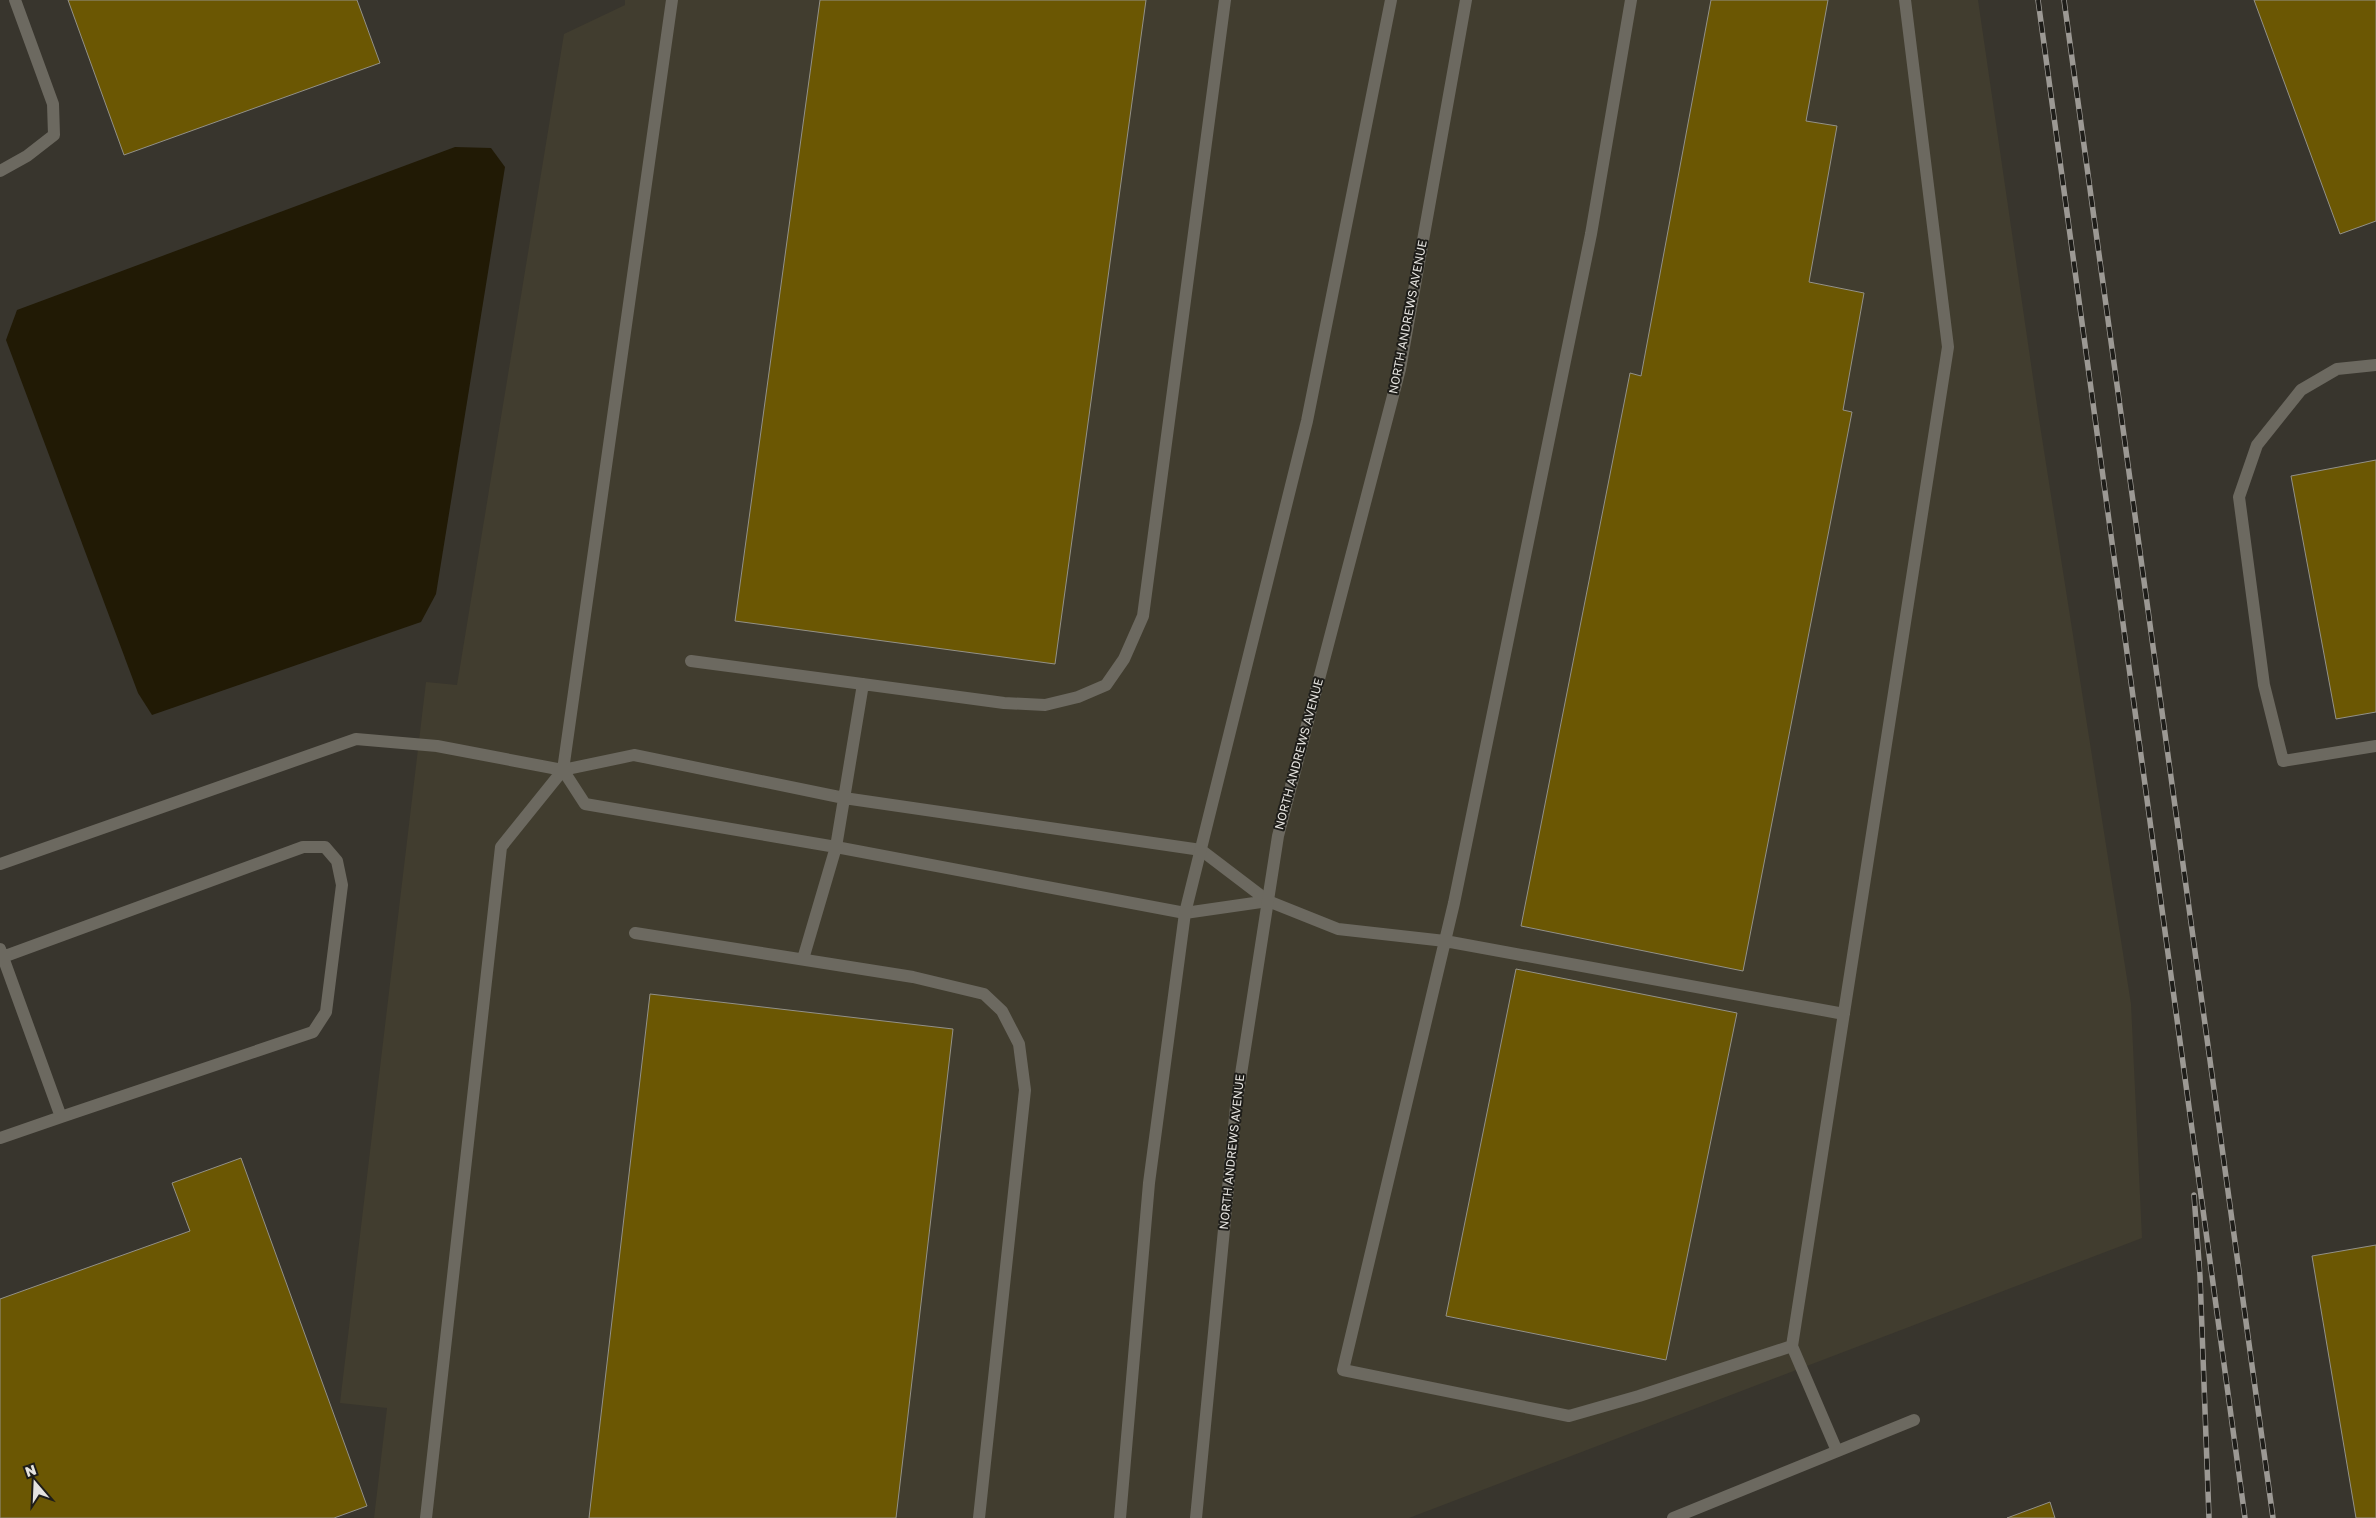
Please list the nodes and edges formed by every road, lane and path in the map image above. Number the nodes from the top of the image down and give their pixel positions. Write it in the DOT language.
graph roads {
  1 [pos="15,0"];
  2 [pos="672,0"];
  3 [pos="1225,0"];
  4 [pos="1391,0"];
  5 [pos="1466,0"];
  6 [pos="1632,0"];
  7 [pos="1905,0"];
  8 [pos="0,171"];
  9 [pos="2376,365"];
  10 [pos="691,662"];
  11 [pos="863,684"];
  12 [pos="2376,746"];
  13 [pos="562,770"];
  14 [pos="844,798"];
  15 [pos="836,847"];
  16 [pos="1201,850"];
  17 [pos="0,864"];
  18 [pos="1268,901"];
  19 [pos="1185,913"];
  20 [pos="635,933"];
  21 [pos="1445,941"];
  22 [pos="1,955"];
  23 [pos="803,959"];
  24 [pos="1844,1014"];
  25 [pos="61,1117"];
  26 [pos="0,1138"];
  27 [pos="1792,1346"];
  28 [pos="1914,1420"];
  29 [pos="1837,1451"];
  30 [pos="426,1518"];
  31 [pos="979,1518"];
  32 [pos="1120,1518"];
  33 [pos="1196,1518"];
  34 [pos="1673,1518"];
  1 -- 8 [label="street"];
  2 -- 13 [label="street"];
  3 -- 11 [label="street"];
  4 -- 16 [label="street"];
  5 -- 18 [label="street, NORTH ANDREWS AVENUE"];
  6 -- 21 [label="street"];
  7 -- 24 [label="street"];
  9 -- 12 [label="street"];
  10 -- 11 [label="street"];
  11 -- 14 [label="street"];
  13 -- 14 [label="street"];
  13 -- 15 [label="street"];
  13 -- 17 [label="street"];
  13 -- 30 [label="street"];
  14 -- 15 [label="street"];
  14 -- 16 [label="street"];
  15 -- 19 [label="street"];
  15 -- 23 [label="street"];
  16 -- 18 [label="street"];
  16 -- 19 [label="street"];
  18 -- 19 [label="street"];
  18 -- 21 [label="street"];
  18 -- 33 [label="street, NORTH ANDREWS AVENUE"];
  19 -- 32 [label="street"];
  20 -- 23 [label="street"];
  21 -- 24 [label="street"];
  21 -- 27 [label="street"];
  22 -- 25 [label="street"];
  22 -- 25 [label="street"];
  23 -- 31 [label="street"];
  24 -- 27 [label="street"];
  25 -- 26 [label="street"];
  27 -- 29 [label="street"];
  28 -- 29 [label="street"];
  29 -- 34 [label="street"];
}
